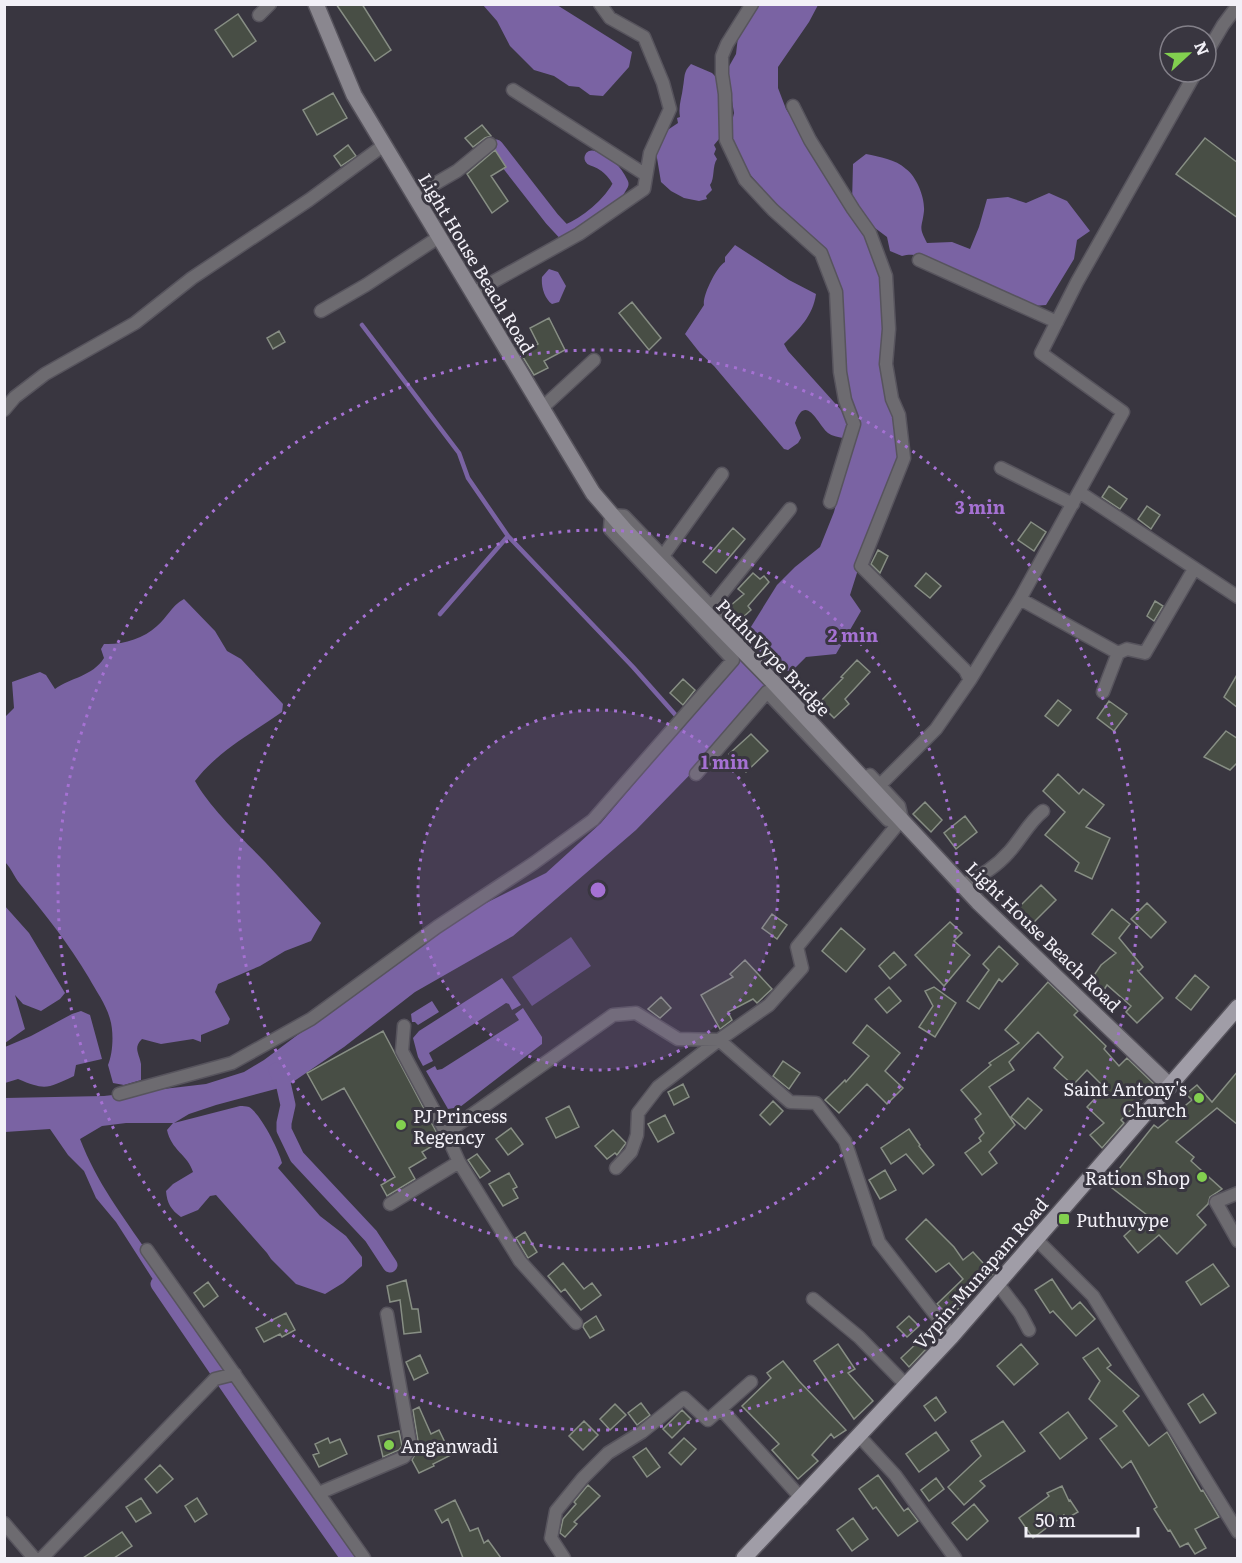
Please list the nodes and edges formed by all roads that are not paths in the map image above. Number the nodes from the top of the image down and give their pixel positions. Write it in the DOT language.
graph roads {
  1 [pos="270,4"];
  2 [pos="316,4"];
  3 [pos="600,4"];
  4 [pos="752,4"];
  5 [pos="1238,5"];
  6 [pos="259,15"];
  7 [pos="1218,34"];
  8 [pos="1189,84"];
  9 [pos="513,90"];
  10 [pos="793,106"];
  11 [pos="490,144"];
  12 [pos="384,145"];
  13 [pos="646,176"];
  14 [pos="414,196"];
  15 [pos="439,237"];
  16 [pos="919,260"];
  17 [pos="473,293"];
  18 [pos="321,311"];
  19 [pos="1057,322"];
  20 [pos="594,360"];
  21 [pos="542,408"];
  22 [pos="4,410"];
  23 [pos="1001,468"];
  24 [pos="723,474"];
  25 [pos="1079,492"];
  26 [pos="830,502"];
  27 [pos="1072,504"];
  28 [pos="790,509"];
  29 [pos="611,515"];
  30 [pos="625,530"];
  31 [pos="663,556"];
  32 [pos="1194,569"];
  33 [pos="1238,597"];
  34 [pos="1020,599"];
  35 [pos="711,607"];
  36 [pos="742,639"];
  37 [pos="1118,653"];
  38 [pos="970,680"];
  39 [pos="782,681"];
  40 [pos="1103,692"];
  41 [pos="696,774"];
  42 [pos="879,785"];
  43 [pos="1043,811"];
  44 [pos="898,815"];
  45 [pos="962,885"];
  46 [pos="1238,1007"];
  47 [pos="404,1026"];
  48 [pos="719,1040"];
  49 [pos="1170,1086"];
  50 [pos="119,1094"];
  51 [pos="446,1133"];
  52 [pos="459,1162"];
  53 [pos="616,1167"];
  54 [pos="1238,1193"];
  55 [pos="390,1204"];
  56 [pos="1036,1239"];
  57 [pos="1238,1241"];
  58 [pos="147,1250"];
  59 [pos="998,1284"];
  60 [pos="813,1299"];
  61 [pos="387,1314"];
  62 [pos="576,1323"];
  63 [pos="1029,1330"];
  64 [pos="952,1336"];
  65 [pos="235,1374"];
  66 [pos="751,1382"];
  67 [pos="907,1386"];
  68 [pos="721,1409"];
  69 [pos="860,1437"];
  70 [pos="319,1493"];
  71 [pos="802,1499"];
  72 [pos="4,1523"];
  73 [pos="1238,1532"];
  74 [pos="34,1558"];
  75 [pos="42,1558"];
  76 [pos="364,1558"];
  77 [pos="564,1558"];
  78 [pos="744,1558"];
  79 [pos="955,1558"];
  1 -- 6 [label="street"];
  2 -- 12 [label="main road, Light House Beach Road"];
  3 -- 13 [label="street"];
  4 -- 26 [label="street"];
  5 -- 7 [label="street"];
  8 -- 19 [label="street"];
  9 -- 13 [label="street"];
  10 -- 38 [label="street"];
  11 -- 14 [label="street"];
  12 -- 14 [label="main road, Light House Beach Road"];
  12 -- 22 [label="street"];
  13 -- 17 [label="street"];
  14 -- 15 [label="main road, Light House Beach Road"];
  15 -- 17 [label="main road, Light House Beach Road"];
  15 -- 18 [label="street"];
  16 -- 19 [label="street"];
  17 -- 21 [label="main road, Light House Beach Road"];
  19 -- 25 [label="street"];
  20 -- 21 [label="street"];
  21 -- 29 [label="main road, Light House Beach Road"];
  23 -- 27 [label="street"];
  24 -- 31 [label="street"];
  25 -- 27 [label="street"];
  25 -- 32 [label="street"];
  27 -- 34 [label="street"];
  28 -- 35 [label="street"];
  29 -- 30 [label="main road, Light House Beach Road"];
  29 -- 31 [label="street"];
  29 -- 50 [label="street"];
  30 -- 44 [label="main road, PuthuVype Bridge"];
  31 -- 35 [label="street"];
  32 -- 33 [label="street"];
  32 -- 37 [label="street"];
  34 -- 37 [label="street"];
  34 -- 38 [label="street"];
  35 -- 36 [label="street"];
  37 -- 40 [label="street"];
  38 -- 42 [label="street"];
  39 -- 42 [label="street"];
  41 -- 44 [label="street"];
  42 -- 44 [label="street"];
  43 -- 45 [label="street"];
  44 -- 45 [label="main road, Light House Beach Road"];
  44 -- 48 [label="street"];
  45 -- 49 [label="main road, Light House Beach Road"];
  46 -- 49 [label="main road, Vypin-Munapam Road"];
  47 -- 51 [label="street"];
  48 -- 51 [label="street"];
  48 -- 53 [label="street"];
  48 -- 64 [label="street"];
  49 -- 56 [label="main road, Vypin-Munapam Road"];
  51 -- 52 [label="street"];
  52 -- 55 [label="street"];
  52 -- 62 [label="street"];
  54 -- 57 [label="street"];
  56 -- 59 [label="main road, Vypin-Munapam Road"];
  56 -- 73 [label="street"];
  58 -- 65 [label="street"];
  59 -- 63 [label="street"];
  59 -- 64 [label="main road, Vypin-Munapam Road"];
  60 -- 67 [label="street"];
  61 -- 70 [label="street"];
  64 -- 67 [label="main road, Vypin-Munapam Road"];
  65 -- 70 [label="street"];
  65 -- 75 [label="street"];
  66 -- 68 [label="street"];
  67 -- 69 [label="main road, Vypin-Munapam Road"];
  68 -- 71 [label="street"];
  68 -- 77 [label="street"];
  69 -- 71 [label="main road, Vypin-Munapam Road"];
  69 -- 79 [label="street"];
  70 -- 76 [label="street"];
  71 -- 78 [label="main road, Vypin-Munapam Road"];
  72 -- 74 [label="street"];
}
